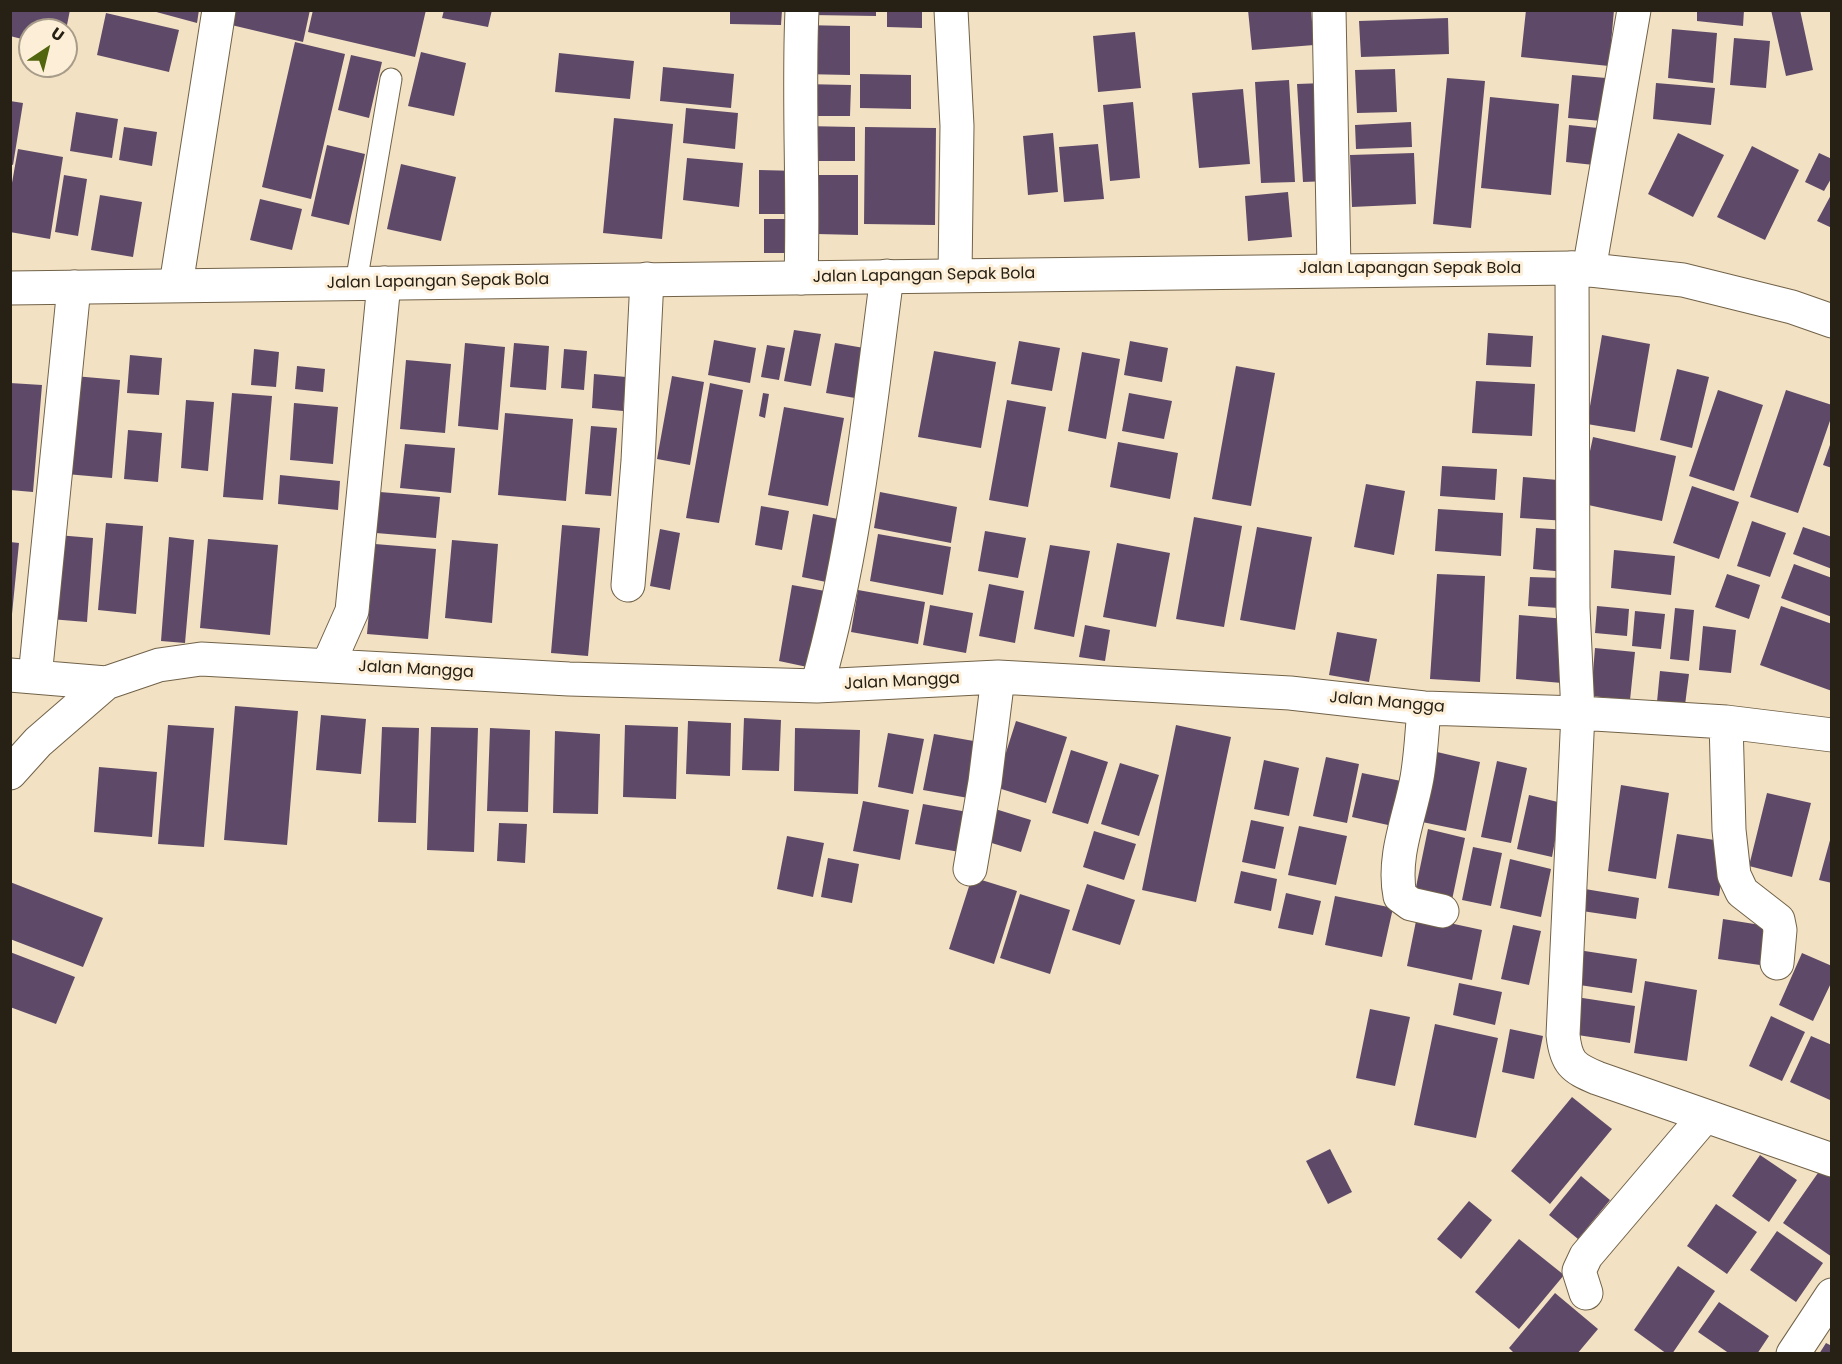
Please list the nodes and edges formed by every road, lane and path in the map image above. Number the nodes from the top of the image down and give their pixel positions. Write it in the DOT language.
graph roads {
  1 [pos="219,10"];
  2 [pos="802,10"];
  3 [pos="951,10"];
  4 [pos="1329,10"];
  5 [pos="1634,10"];
  6 [pos="391,80"];
  7 [pos="1334,269"];
  8 [pos="1581,269"];
  9 [pos="955,275"];
  10 [pos="887,276"];
  11 [pos="801,278"];
  12 [pos="647,279"];
  13 [pos="370,283"];
  14 [pos="176,285"];
  15 [pos="74,287"];
  16 [pos="10,288"];
  17 [pos="1832,321"];
  18 [pos="628,585"];
  19 [pos="328,666"];
  20 [pos="23,676"];
  21 [pos="998,676"];
  22 [pos="106,683"];
  23 [pos="817,686"];
  24 [pos="1424,708"];
  25 [pos="1578,713"];
  26 [pos="1726,722"];
  27 [pos="1832,735"];
  28 [pos="10,773"];
  29 [pos="970,869"];
  30 [pos="1442,911"];
  31 [pos="1777,963"];
  32 [pos="1705,1116"];
  33 [pos="1832,1160"];
  34 [pos="1586,1293"];
  35 [pos="1832,1295"];
  36 [pos="1793,1353"];
  1 -- 14 [label="street"];
  2 -- 11 [label="street"];
  3 -- 9 [label="street"];
  4 -- 7 [label="street"];
  5 -- 8 [label="street"];
  6 -- 13 [label="lane"];
  7 -- 8 [label="street, Jalan Lapangan Sepak Bola"];
  7 -- 9 [label="street, Jalan Lapangan Sepak Bola"];
  8 -- 17 [label="street, Jalan Lapangan Sepak Bola"];
  8 -- 25 [label="street"];
  9 -- 10 [label="street, Jalan Lapangan Sepak Bola"];
  10 -- 11 [label="street, Jalan Lapangan Sepak Bola"];
  10 -- 23 [label="street"];
  11 -- 12 [label="street, Jalan Lapangan Sepak Bola"];
  12 -- 13 [label="street, Jalan Lapangan Sepak Bola"];
  12 -- 18 [label="street"];
  13 -- 14 [label="street, Jalan Lapangan Sepak Bola"];
  13 -- 19 [label="street"];
  14 -- 15 [label="street, Jalan Lapangan Sepak Bola"];
  15 -- 16 [label="street, Jalan Lapangan Sepak Bola"];
  15 -- 20 [label="street"];
  19 -- 22 [label="street, Jalan Mangga"];
  19 -- 23 [label="street, Jalan Mangga"];
  20 -- 22 [label="street"];
  21 -- 23 [label="street, Jalan Mangga"];
  21 -- 24 [label="street, Jalan Mangga"];
  21 -- 29 [label="street"];
  22 -- 28 [label="street, Jalan Mangga"];
  24 -- 25 [label="street, Jalan Mangga"];
  24 -- 30 [label="street"];
  25 -- 26 [label="street, Jalan Mangga"];
  25 -- 32 [label="street"];
  26 -- 27 [label="street, Jalan Mangga"];
  26 -- 31 [label="street"];
  32 -- 33 [label="street"];
  32 -- 34 [label="street"];
  35 -- 36 [label="street"];
}
